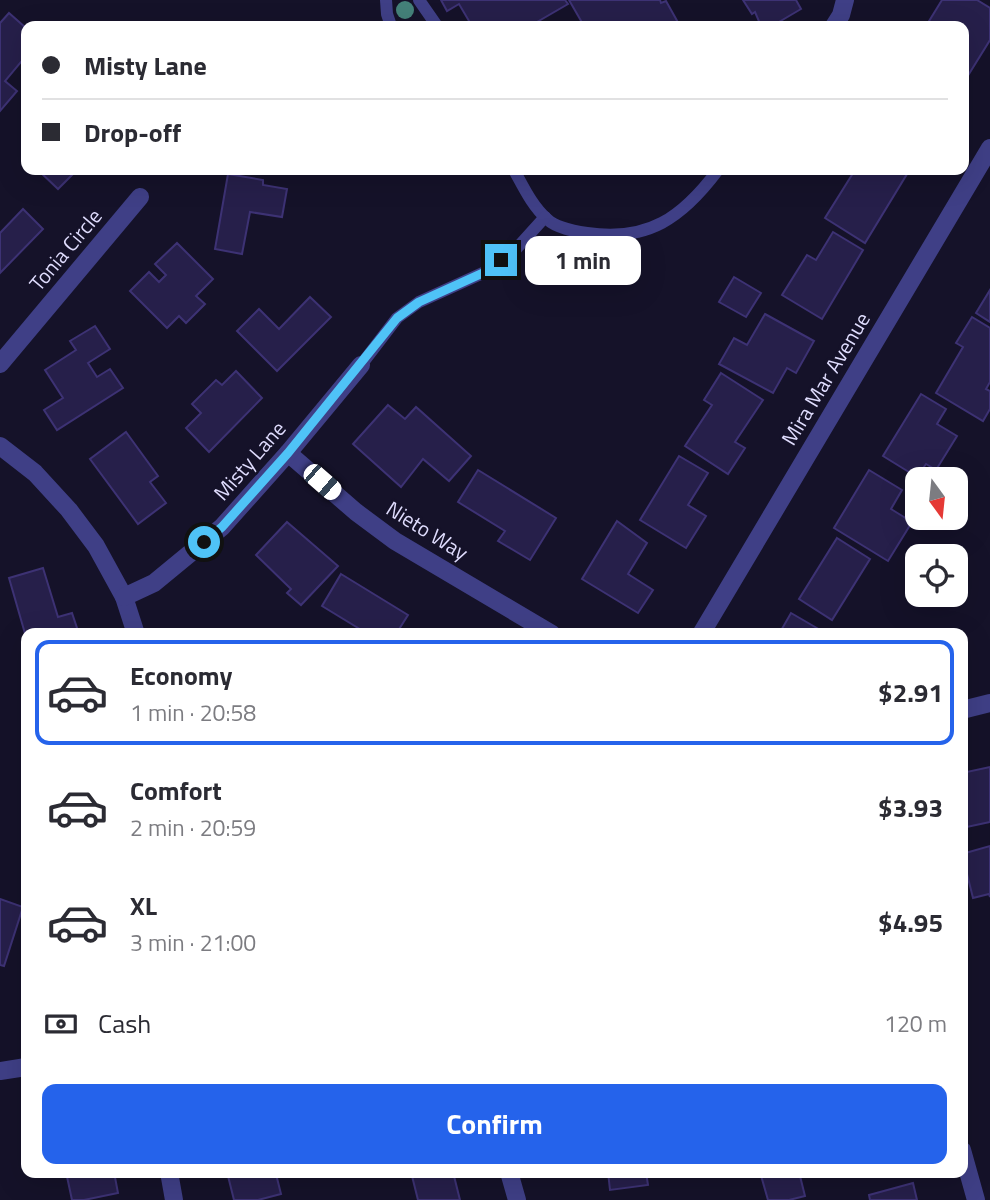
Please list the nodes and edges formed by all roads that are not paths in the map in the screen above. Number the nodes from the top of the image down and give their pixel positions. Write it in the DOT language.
graph roads {
  1 [pos="386,0"];
  2 [pos="419,0"];
  3 [pos="845,0"];
  4 [pos="389,21"];
  5 [pos="434,21"];
  6 [pos="837,21"];
  7 [pos="990,148"];
  8 [pos="517,175"];
  9 [pos="714,175"];
  10 [pos="140,197"];
  11 [pos="545,217"];
  12 [pos="0,364"];
  13 [pos="361,365"];
  14 [pos="0,446"];
  15 [pos="288,453"];
  16 [pos="124,597"];
  17 [pos="134,628"];
  18 [pos="542,628"];
  19 [pos="705,628"];
  20 [pos="990,702"];
  21 [pos="968,708"];
  22 [pos="21,1068"];
  23 [pos="0,1070"];
  24 [pos="968,1171"];
  25 [pos="170,1178"];
  26 [pos="511,1178"];
  27 [pos="174,1200"];
  28 [pos="517,1200"];
  29 [pos="976,1200"];
  1 -- 4 [label="lane"];
  2 -- 5 [label="lane"];
  3 -- 6 [label="street"];
  7 -- 19 [label="street, Mira Mar Avenue"];
  8 -- 11 [label="lane"];
  9 -- 11 [label="lane"];
  10 -- 12 [label="street, Tonia Circle"];
  11 -- 13 [label="lane"];
  13 -- 15 [label="street, Misty Lane"];
  14 -- 16 [label="street"];
  15 -- 16 [label="street, Misty Lane"];
  15 -- 18 [label="street, Nieto Way"];
  16 -- 17 [label="street"];
  20 -- 21 [label="street"];
  22 -- 23 [label="street"];
  24 -- 29 [label="street"];
  25 -- 27 [label="street"];
  26 -- 28 [label="street"];
}
